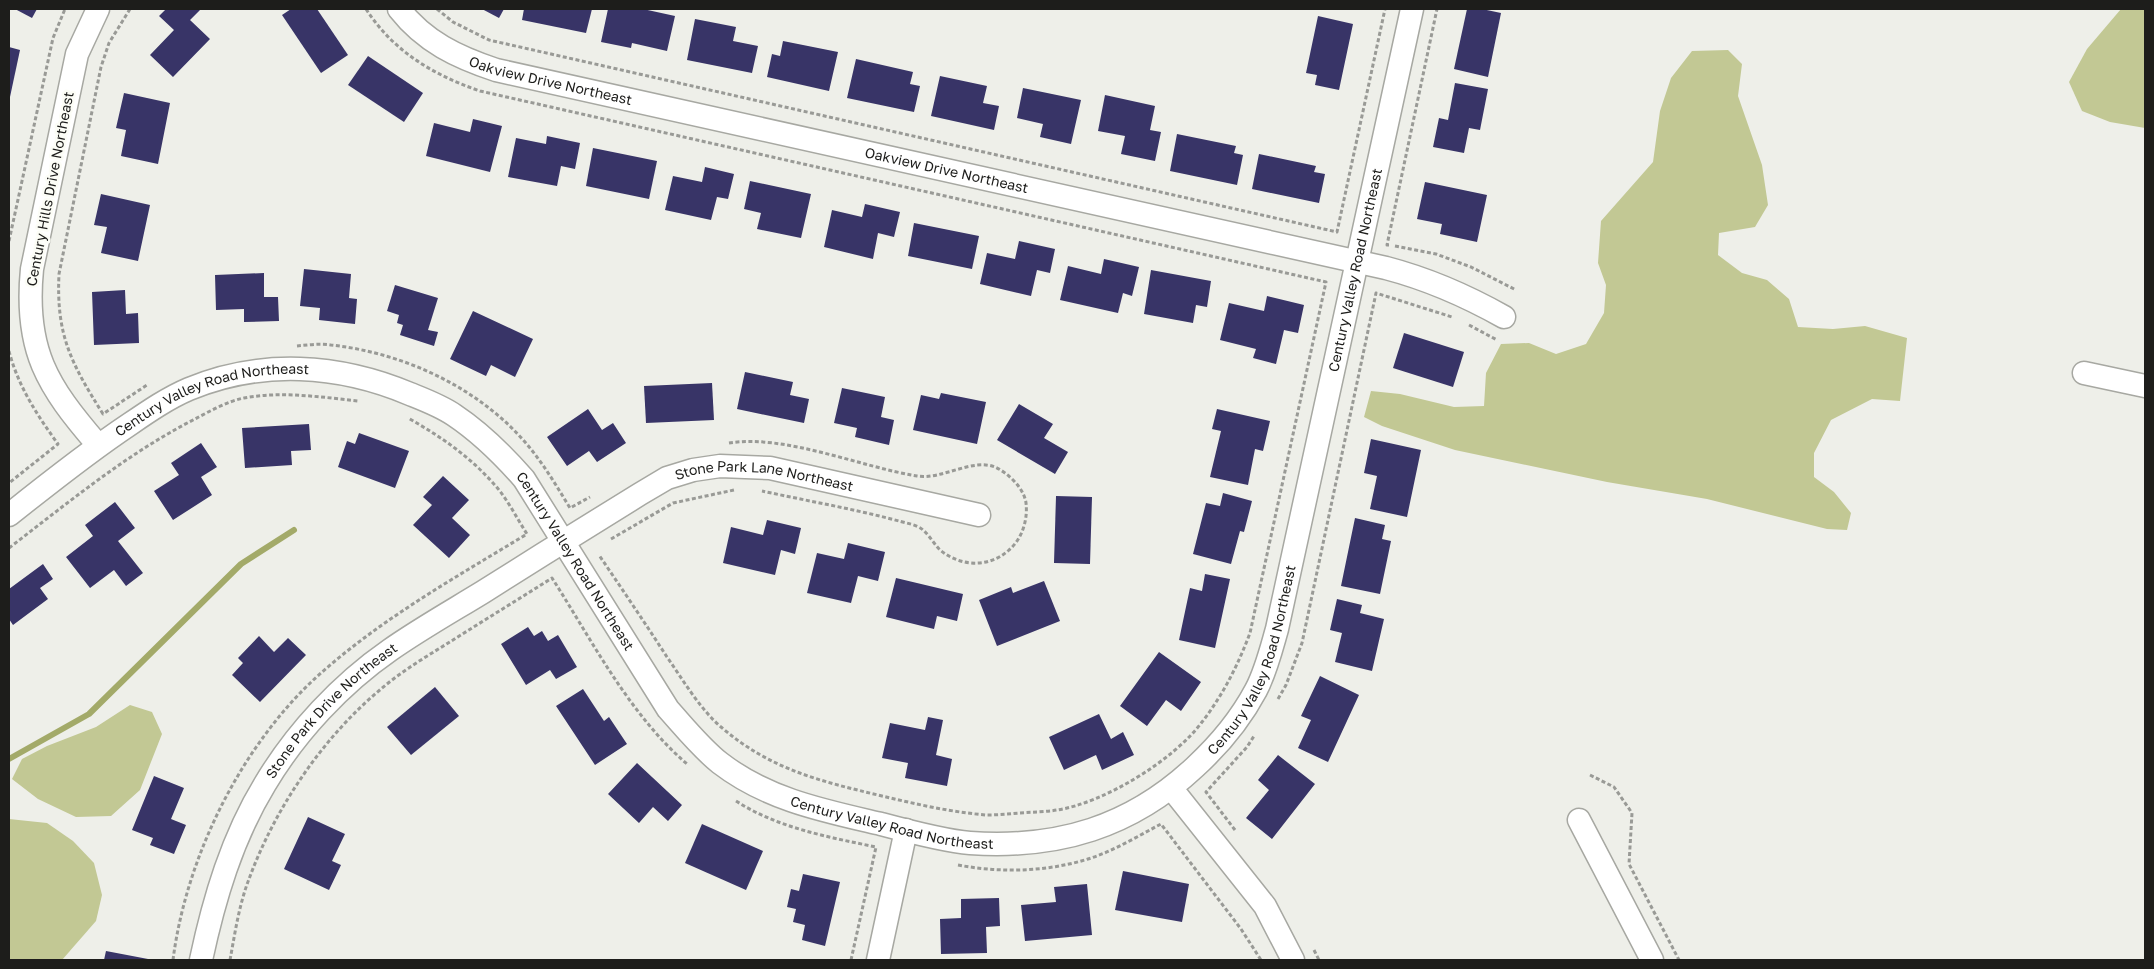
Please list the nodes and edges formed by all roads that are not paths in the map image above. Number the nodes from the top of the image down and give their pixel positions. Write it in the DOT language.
graph roads {
  1 [pos="98,9"];
  2 [pos="399,9"];
  3 [pos="1412,9"];
  4 [pos="1358,262"];
  5 [pos="1504,317"];
  6 [pos="2084,373"];
  7 [pos="2145,386"];
  8 [pos="98,445"];
  9 [pos="9,515"];
  10 [pos="979,515"];
  11 [pos="563,542"];
  12 [pos="1172,789"];
  13 [pos="1579,820"];
  14 [pos="906,830"];
  15 [pos="201,960"];
  16 [pos="878,960"];
  17 [pos="1293,960"];
  18 [pos="1652,960"];
  1 -- 8 [label="street, Century Hills Drive Northeast"];
  2 -- 4 [label="street, Oakview Drive Northeast"];
  3 -- 4 [label="street, Century Valley Road Northeast"];
  4 -- 5 [label="street, Oakview Drive Northeast"];
  4 -- 12 [label="street, Century Valley Road Northeast"];
  6 -- 7 [label="street"];
  8 -- 9 [label="street, Century Valley Road Northeast"];
  8 -- 11 [label="street, Century Valley Road Northeast"];
  10 -- 11 [label="street, Stone Park Lane Northeast"];
  11 -- 14 [label="street, Century Valley Road Northeast"];
  11 -- 15 [label="street, Stone Park Drive Northeast"];
  12 -- 14 [label="street, Century Valley Road Northeast"];
  12 -- 17 [label="street"];
  13 -- 18 [label="street"];
  14 -- 16 [label="street"];
}
